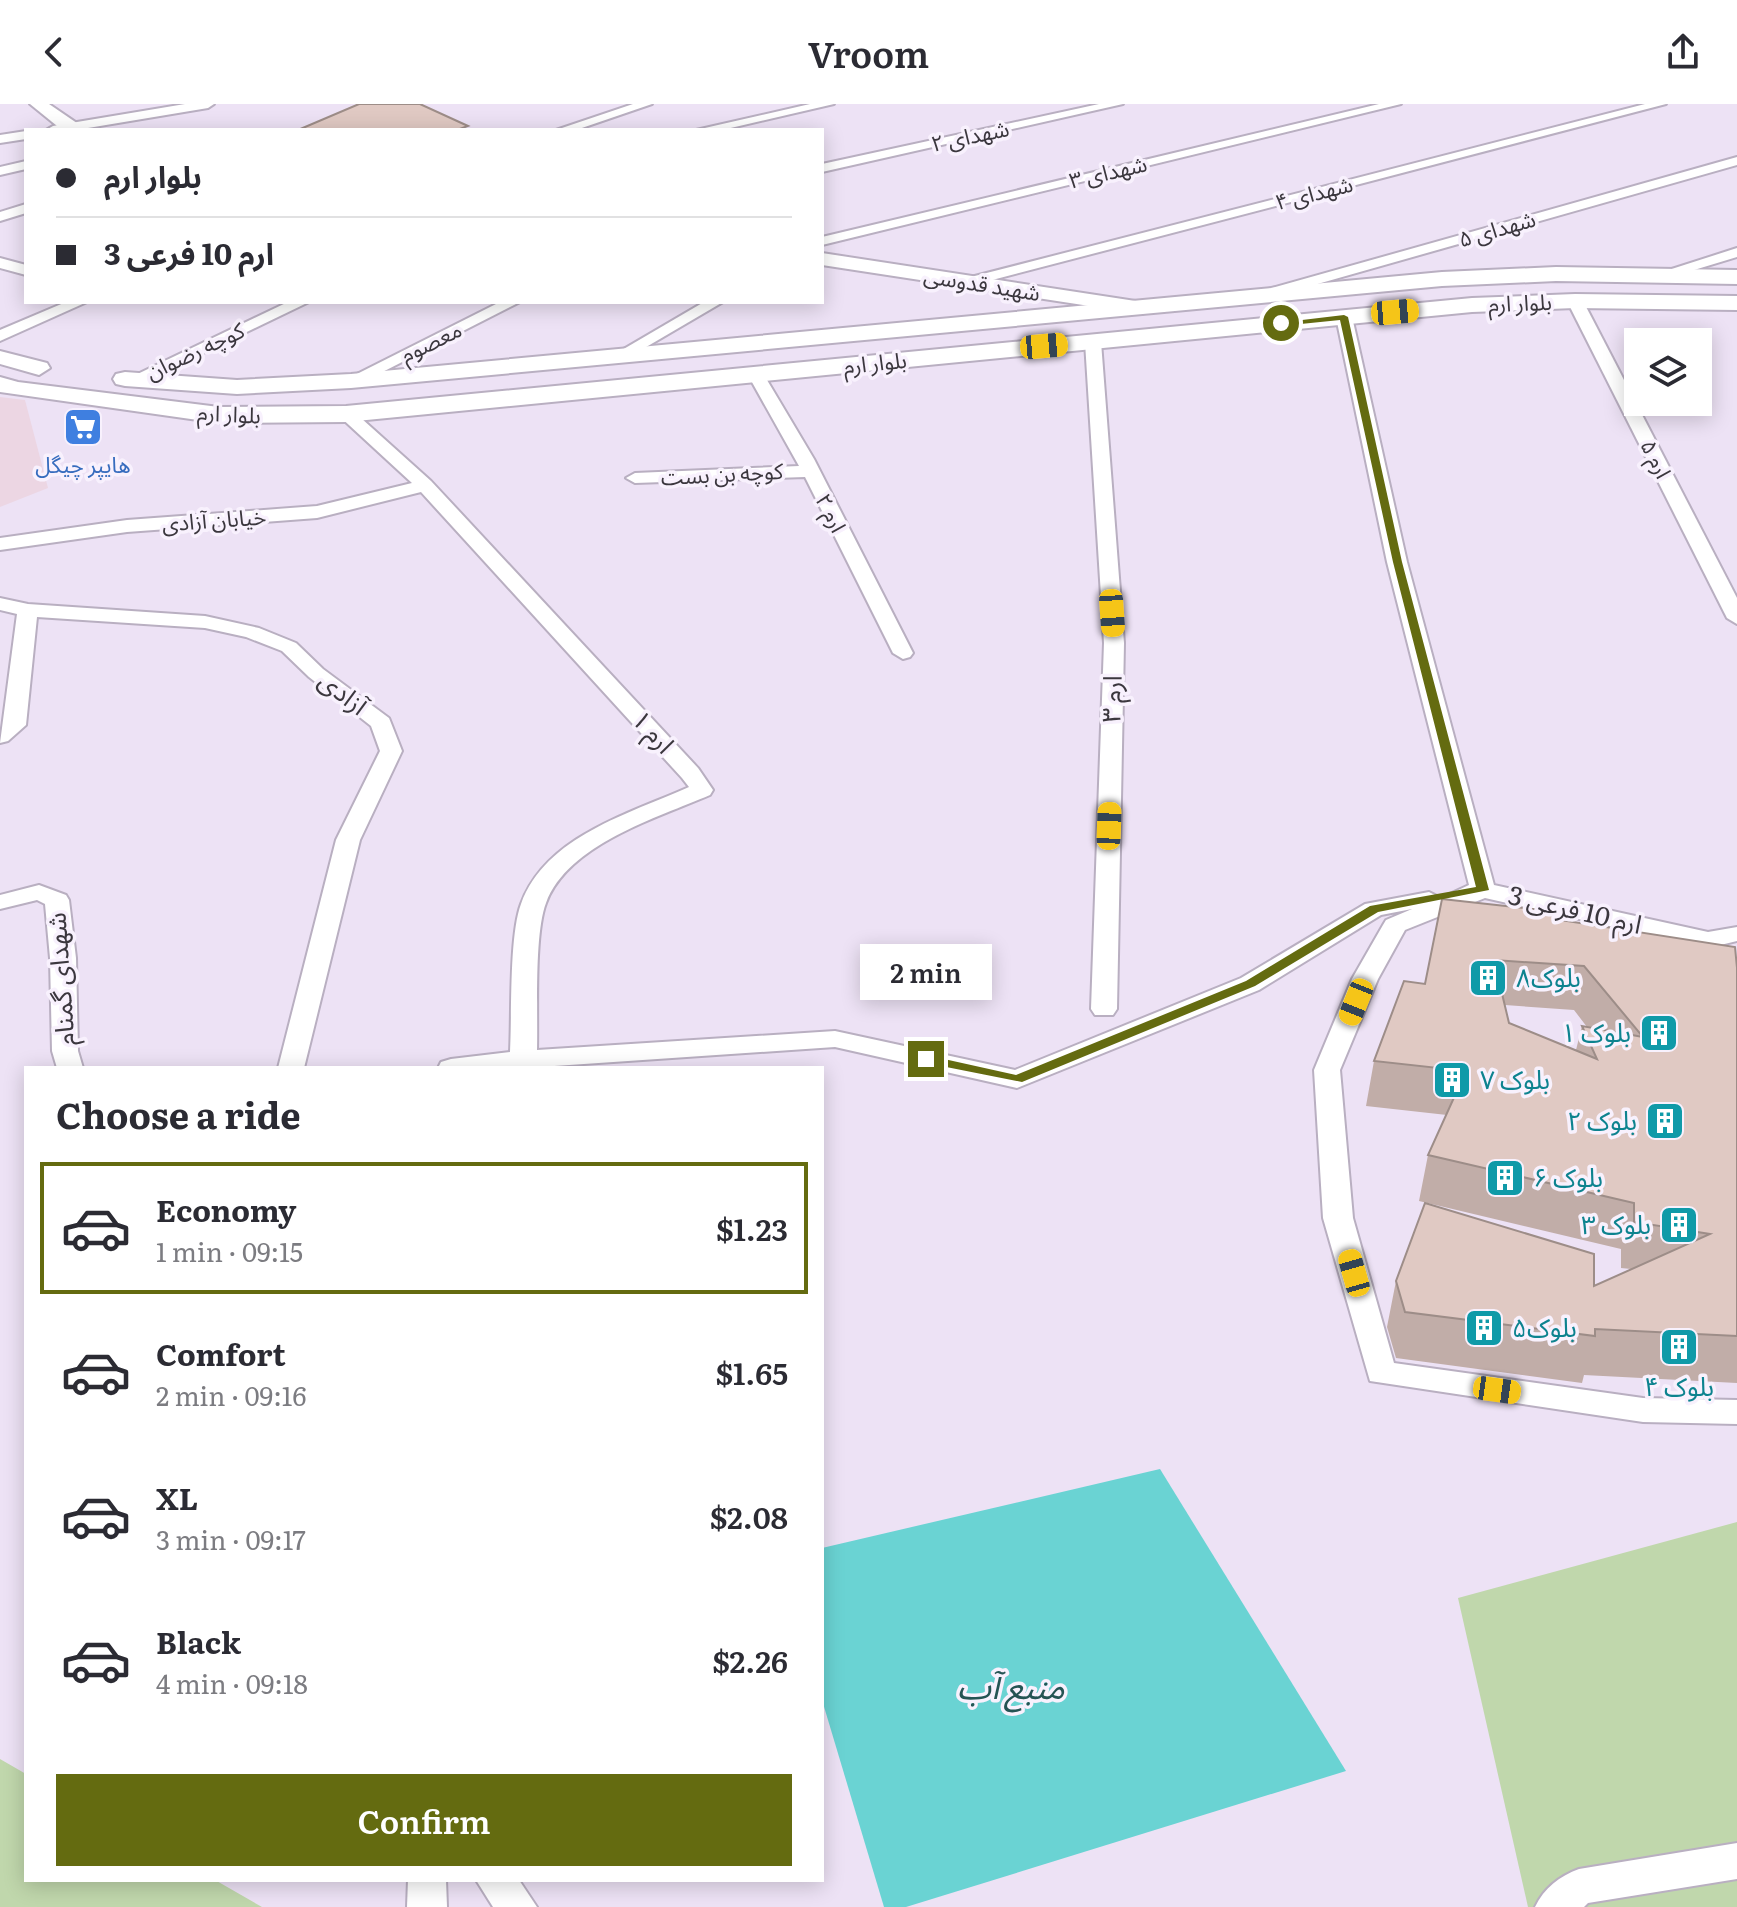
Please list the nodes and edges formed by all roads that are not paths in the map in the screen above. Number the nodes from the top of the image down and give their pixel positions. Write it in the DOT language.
graph roads {
  1 [pos="38,104"];
  2 [pos="208,104"];
  3 [pos="609,104"];
  4 [pos="646,104"];
  5 [pos="828,104"];
  6 [pos="1117,104"];
  7 [pos="1395,104"];
  8 [pos="1660,104"];
  9 [pos="624,111"];
  10 [pos="66,128"];
  11 [pos="73,128"];
  12 [pos="569,128"];
  13 [pos="713,128"];
  14 [pos="24,135"];
  15 [pos="0,139"];
  16 [pos="1737,161"];
  17 [pos="24,165"];
  18 [pos="824,168"];
  19 [pos="0,171"];
  20 [pos="24,209"];
  21 [pos="0,217"];
  22 [pos="824,241"];
  23 [pos="1737,252"];
  24 [pos="824,259"];
  25 [pos="0,263"];
  26 [pos="24,269"];
  27 [pos="1661,275"];
  28 [pos="1737,277"];
  29 [pos="968,282"];
  30 [pos="1257,297"];
  31 [pos="1575,301"];
  32 [pos="1737,303"];
  33 [pos="74,304"];
  34 [pos="297,304"];
  35 [pos="508,304"];
  36 [pos="711,304"];
  37 [pos="1142,308"];
  38 [pos="1344,317"];
  39 [pos="0,336"];
  40 [pos="1093,342"];
  41 [pos="618,357"];
  42 [pos="0,359"];
  43 [pos="47,369"];
  44 [pos="756,375"];
  45 [pos="102,376"];
  46 [pos="133,380"];
  47 [pos="351,381"];
  48 [pos="5,387"];
  49 [pos="346,414"];
  50 [pos="809,471"];
  51 [pos="635,478"];
  52 [pos="425,485"];
  53 [pos="0,544"];
  54 [pos="0,604"];
  55 [pos="28,610"];
  56 [pos="1737,618"];
  57 [pos="903,653"];
  58 [pos="0,736"];
  59 [pos="1483,890"];
  60 [pos="0,902"];
  61 [pos="1737,934"];
  62 [pos="1104,1009"];
  63 [pos="523,1060"];
  64 [pos="582,1062"];
  65 [pos="69,1066"];
  66 [pos="292,1066"];
  67 [pos="469,1066"];
  68 [pos="1737,1412"];
  69 [pos="1737,1861"];
  70 [pos="427,1882"];
  71 [pos="497,1882"];
  72 [pos="427,1907"];
  73 [pos="517,1907"];
  74 [pos="1555,1907"];
  1 -- 10 [label="street"];
  2 -- 11 [label="street"];
  3 -- 9 [label="street"];
  4 -- 9 [label="street"];
  5 -- 13 [label="street"];
  6 -- 18 [label="street, شهدای ۲"];
  7 -- 22 [label="street, شهدای ۳"];
  8 -- 29 [label="street, شهدای ۴"];
  9 -- 12 [label="street"];
  14 -- 15 [label="street"];
  16 -- 30 [label="street, شهدای ۵"];
  17 -- 19 [label="street"];
  20 -- 21 [label="street"];
  23 -- 27 [label="street"];
  24 -- 29 [label="street, شهید قدوسی"];
  25 -- 26 [label="street"];
  27 -- 28 [label="main road, بلوار ارم"];
  27 -- 30 [label="main road, بلوار ارم"];
  29 -- 37 [label="street, شهید قدوسی"];
  30 -- 37 [label="main road, بلوار ارم"];
  31 -- 32 [label="main road, بلوار ارم"];
  31 -- 38 [label="main road, بلوار ارم"];
  31 -- 56 [label="street, ارم ۵"];
  33 -- 39 [label="street"];
  34 -- 46 [label="street, کوچه رضوان"];
  35 -- 47 [label="street, معصوم"];
  36 -- 41 [label="street"];
  37 -- 41 [label="main road, بلوار ارم"];
  38 -- 40 [label="main road, بلوار ارم"];
  38 -- 59 [label="street"];
  40 -- 44 [label="main road, بلوار ارم"];
  40 -- 62 [label="street, ارم ۳"];
  41 -- 47 [label="main road, بلوار ارم"];
  42 -- 43 [label="main road"];
  44 -- 49 [label="main road, بلوار ارم"];
  44 -- 50 [label="street, ارم ۲"];
  45 -- 46 [label="main road, بلوار ارم"];
  46 -- 47 [label="main road, بلوار ارم"];
  48 -- 49 [label="main road, بلوار ارم"];
  49 -- 52 [label="street, ارم ۱"];
  50 -- 51 [label="street, کوچه بن بست"];
  50 -- 57 [label="street, ارم ۲"];
  52 -- 53 [label="street, خیابان آزادی"];
  52 -- 63 [label="street, ارم ۱"];
  54 -- 55 [label="street, آزادی"];
  55 -- 58 [label="street"];
  55 -- 66 [label="street, آزادی"];
  59 -- 61 [label="street, ارم 10 فرعی 3"];
  59 -- 64 [label="street, ارم 10 فرعی 3"];
  59 -- 68 [label="street"];
  60 -- 65 [label="street, شهدای گمنام"];
  63 -- 64 [label="street, ارم 10 فرعی 3"];
  63 -- 67 [label="street, ارم 10 فرعی 3"];
  69 -- 74 [label="street"];
  70 -- 72 [label="street"];
  71 -- 73 [label="street"];
}
